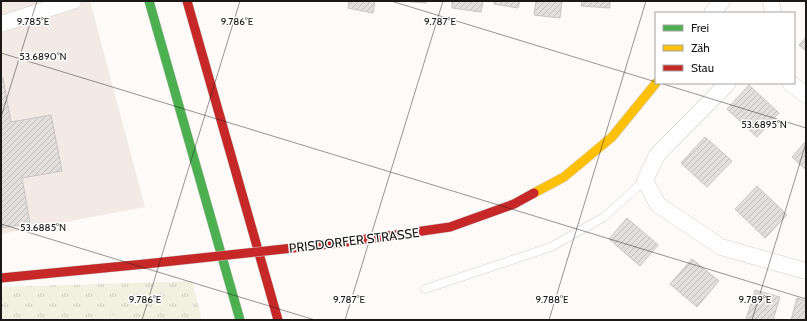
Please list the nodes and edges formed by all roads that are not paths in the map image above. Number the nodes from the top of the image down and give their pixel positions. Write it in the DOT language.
graph roads {
  1 [pos="73,1"];
  2 [pos="149,1"];
  3 [pos="187,1"];
  4 [pos="722,1"];
  5 [pos="771,1"];
  6 [pos="713,12"];
  7 [pos="772,12"];
  8 [pos="1,24"];
  9 [pos="655,84"];
  10 [pos="727,84"];
  11 [pos="791,84"];
  12 [pos="806,95"];
  13 [pos="645,180"];
  14 [pos="806,271"];
  15 [pos="1,278"];
  16 [pos="425,289"];
  17 [pos="240,320"];
  18 [pos="278,320"];
  1 -- 8 [label="street"];
  2 -- 17 [label="main road"];
  3 -- 18 [label="main road"];
  4 -- 6 [label="street"];
  5 -- 7 [label="street"];
  9 -- 15 [label="main road, PRISDORFER STRASSE, bridge"];
  10 -- 13 [label="street"];
  11 -- 12 [label="street"];
  13 -- 14 [label="street"];
  13 -- 16 [label="lane"];
}
